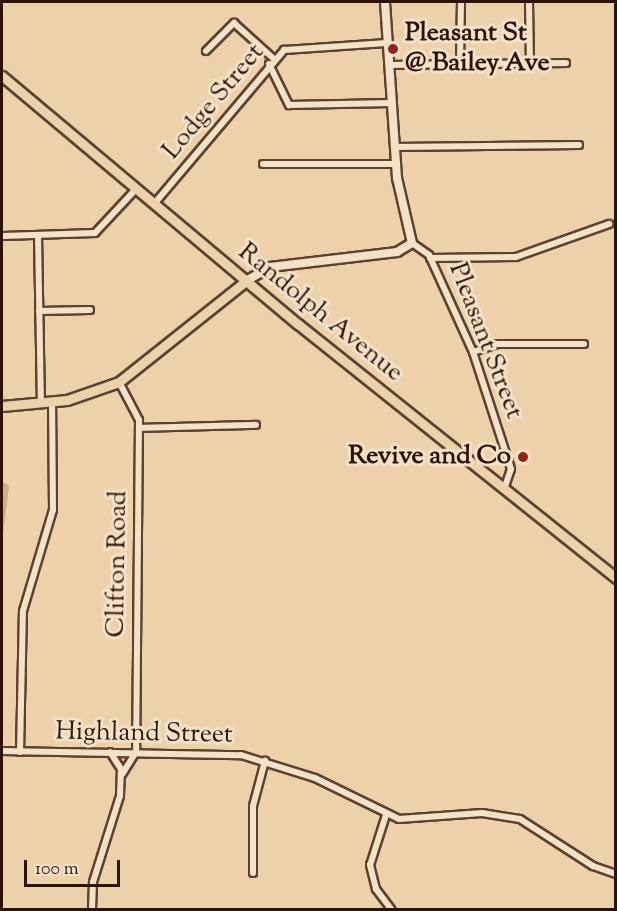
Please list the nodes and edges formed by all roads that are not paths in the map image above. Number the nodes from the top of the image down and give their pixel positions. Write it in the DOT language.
graph roads {
  1 [pos="385,2"];
  2 [pos="460,2"];
  3 [pos="529,2"];
  4 [pos="387,43"];
  5 [pos="206,51"];
  6 [pos="272,61"];
  7 [pos="531,63"];
  8 [pos="566,63"];
  9 [pos="460,64"];
  10 [pos="388,65"];
  11 [pos="2,76"];
  12 [pos="391,103"];
  13 [pos="579,145"];
  14 [pos="395,147"];
  15 [pos="263,164"];
  16 [pos="396,164"];
  17 [pos="136,189"];
  18 [pos="154,204"];
  19 [pos="609,224"];
  20 [pos="38,235"];
  21 [pos="3,236"];
  22 [pos="412,243"];
  23 [pos="430,258"];
  24 [pos="246,280"];
  25 [pos="90,310"];
  26 [pos="39,312"];
  27 [pos="584,344"];
  28 [pos="473,352"];
  29 [pos="119,382"];
  30 [pos="52,403"];
  31 [pos="41,404"];
  32 [pos="2,406"];
  33 [pos="256,425"];
  34 [pos="139,428"];
  35 [pos="504,489"];
  36 [pos="615,578"];
  37 [pos="2,751"];
  38 [pos="20,752"];
  39 [pos="110,752"];
  40 [pos="136,752"];
  41 [pos="265,761"];
  42 [pos="122,774"];
  43 [pos="386,815"];
  44 [pos="253,873"];
  45 [pos="615,874"];
  46 [pos="92,909"];
  47 [pos="392,909"];
  1 -- 4 [label="street"];
  2 -- 9 [label="street"];
  3 -- 7 [label="street"];
  4 -- 6 [label="street, Lodge Street"];
  4 -- 10 [label="street"];
  5 -- 6 [label="street"];
  6 -- 12 [label="street"];
  6 -- 18 [label="street, Lodge Street"];
  7 -- 8 [label="street"];
  7 -- 9 [label="street"];
  9 -- 10 [label="street"];
  10 -- 12 [label="street"];
  11 -- 17 [label="main road, Randolph Avenue"];
  12 -- 14 [label="street"];
  13 -- 14 [label="street"];
  14 -- 16 [label="street"];
  15 -- 16 [label="street"];
  16 -- 22 [label="street"];
  17 -- 18 [label="main road, Randolph Avenue"];
  17 -- 20 [label="street"];
  18 -- 24 [label="main road, Randolph Avenue"];
  19 -- 23 [label="street"];
  20 -- 21 [label="street"];
  20 -- 26 [label="street"];
  22 -- 23 [label="street, Pleasant Street"];
  22 -- 24 [label="street"];
  23 -- 28 [label="street, Pleasant Street"];
  24 -- 29 [label="main road"];
  24 -- 35 [label="main road, Randolph Avenue"];
  25 -- 26 [label="street"];
  26 -- 31 [label="street"];
  27 -- 28 [label="street"];
  28 -- 35 [label="street, Pleasant Street"];
  29 -- 30 [label="main road"];
  29 -- 34 [label="street, Clifton Road"];
  30 -- 31 [label="main road"];
  30 -- 38 [label="street"];
  31 -- 32 [label="main road"];
  33 -- 34 [label="street"];
  34 -- 40 [label="street, Clifton Road"];
  35 -- 36 [label="main road, Randolph Avenue"];
  37 -- 38 [label="street, Highland Street"];
  38 -- 39 [label="street, Highland Street"];
  39 -- 40 [label="street, Highland Street"];
  39 -- 42 [label="street"];
  40 -- 41 [label="street, Highland Street"];
  40 -- 42 [label="street"];
  41 -- 43 [label="street, Highland Street"];
  41 -- 44 [label="street"];
  42 -- 46 [label="street"];
  43 -- 45 [label="street, Highland Street"];
  43 -- 47 [label="street"];
}
